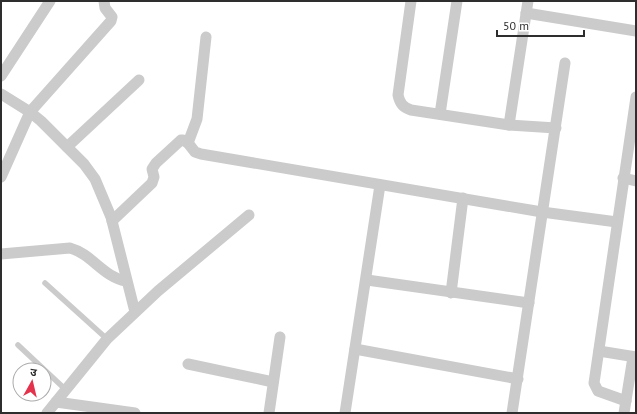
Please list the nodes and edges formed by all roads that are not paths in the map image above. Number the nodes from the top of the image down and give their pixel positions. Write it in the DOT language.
graph roads {
  1 [pos="50,1"];
  2 [pos="104,1"];
  3 [pos="411,1"];
  4 [pos="457,1"];
  5 [pos="528,1"];
  6 [pos="526,13"];
  7 [pos="636,30"];
  8 [pos="206,37"];
  9 [pos="565,63"];
  10 [pos="1,76"];
  11 [pos="139,80"];
  12 [pos="1,94"];
  13 [pos="636,97"];
  14 [pos="30,112"];
  15 [pos="440,114"];
  16 [pos="509,125"];
  17 [pos="556,128"];
  18 [pos="188,143"];
  19 [pos="67,146"];
  20 [pos="1,177"];
  21 [pos="623,178"];
  22 [pos="636,181"];
  23 [pos="380,185"];
  24 [pos="463,198"];
  25 [pos="542,212"];
  26 [pos="249,215"];
  27 [pos="112,221"];
  28 [pos="617,222"];
  29 [pos="1,254"];
  30 [pos="367,280"];
  31 [pos="126,281"];
  32 [pos="45,283"];
  33 [pos="451,293"];
  34 [pos="529,303"];
  35 [pos="135,312"];
  36 [pos="280,337"];
  37 [pos="107,339"];
  38 [pos="18,346"];
  39 [pos="355,350"];
  40 [pos="599,351"];
  41 [pos="635,357"];
  42 [pos="188,364"];
  43 [pos="518,379"];
  44 [pos="273,382"];
  45 [pos="66,390"];
  46 [pos="626,401"];
  47 [pos="56,402"];
  48 [pos="47,413"];
  49 [pos="135,413"];
  50 [pos="269,413"];
  51 [pos="345,413"];
  52 [pos="512,413"];
  53 [pos="624,413"];
  1 -- 10 [label="street"];
  2 -- 14 [label="street"];
  3 -- 15 [label="street"];
  4 -- 15 [label="street"];
  5 -- 6 [label="street"];
  6 -- 7 [label="street"];
  6 -- 16 [label="street"];
  8 -- 18 [label="street"];
  9 -- 17 [label="street"];
  11 -- 19 [label="street"];
  12 -- 14 [label="street"];
  13 -- 21 [label="street"];
  14 -- 19 [label="street"];
  14 -- 20 [label="street"];
  15 -- 16 [label="street"];
  16 -- 17 [label="street"];
  17 -- 25 [label="street"];
  18 -- 23 [label="street"];
  18 -- 27 [label="street"];
  19 -- 27 [label="street"];
  21 -- 22 [label="street"];
  21 -- 28 [label="street"];
  23 -- 24 [label="street"];
  23 -- 30 [label="street"];
  24 -- 25 [label="street"];
  24 -- 33 [label="street"];
  25 -- 28 [label="street"];
  25 -- 34 [label="street"];
  26 -- 35 [label="street"];
  27 -- 31 [label="street"];
  28 -- 40 [label="street"];
  29 -- 31 [label="street"];
  30 -- 33 [label="street"];
  30 -- 39 [label="street"];
  31 -- 35 [label="street"];
  32 -- 37 [label="lane"];
  33 -- 34 [label="street"];
  34 -- 43 [label="street"];
  35 -- 37 [label="street"];
  36 -- 44 [label="street"];
  37 -- 45 [label="street"];
  38 -- 45 [label="lane"];
  39 -- 43 [label="street"];
  39 -- 51 [label="street"];
  40 -- 41 [label="street"];
  40 -- 46 [label="street"];
  41 -- 46 [label="street"];
  42 -- 44 [label="street"];
  43 -- 52 [label="street"];
  44 -- 50 [label="street"];
  45 -- 47 [label="street"];
  46 -- 53 [label="street"];
  47 -- 48 [label="street"];
  47 -- 49 [label="street"];
}
